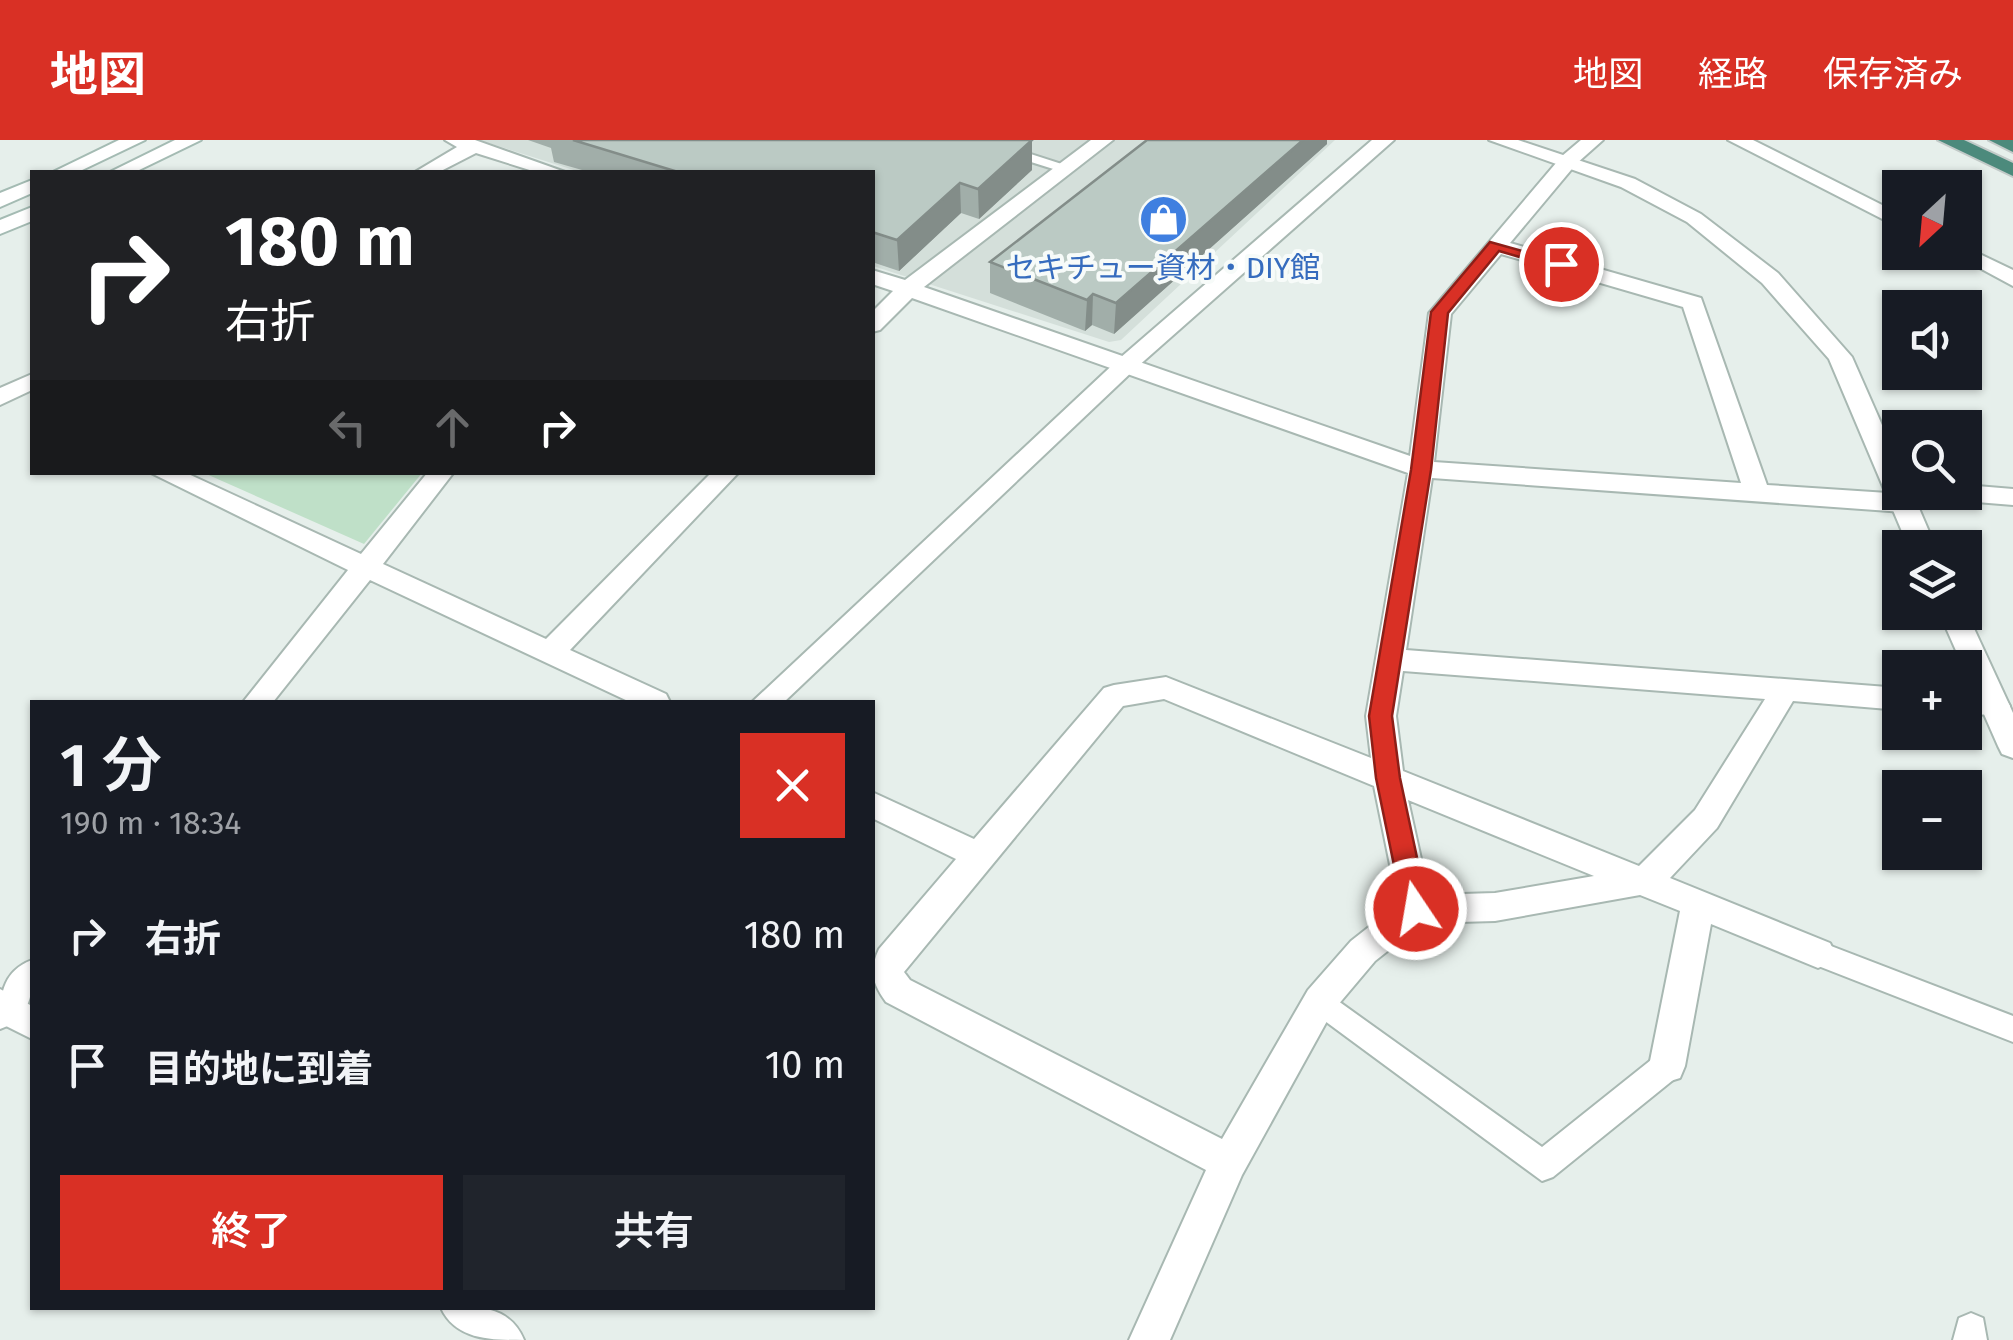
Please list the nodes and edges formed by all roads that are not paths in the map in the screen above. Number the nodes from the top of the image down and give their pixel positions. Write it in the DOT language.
graph roads {
  1 [pos="135,140"];
  2 [pos="191,140"];
  3 [pos="970,140"];
  4 [pos="1103,140"];
  5 [pos="1384,140"];
  6 [pos="1499,140"];
  7 [pos="1592,140"];
  8 [pos="1738,140"];
  9 [pos="1948,140"];
  10 [pos="1999,140"];
  11 [pos="472,142"];
  12 [pos="2013,146"];
  13 [pos="1569,160"];
  14 [pos="1066,168"];
  15 [pos="68,170"];
  16 [pos="124,170"];
  17 [pos="428,170"];
  18 [pos="549,170"];
  19 [pos="2013,170"];
  20 [pos="30,187"];
  21 [pos="0,201"];
  22 [pos="30,213"];
  23 [pos="1882,213"];
  24 [pos="0,228"];
  25 [pos="1495,245"];
  26 [pos="1982,263"];
  27 [pos="875,277"];
  28 [pos="2013,279"];
  29 [pos="908,288"];
  30 [pos="875,322"];
  31 [pos="1128,363"];
  32 [pos="30,382"];
  33 [pos="0,398"];
  34 [pos="30,412"];
  35 [pos="1882,451"];
  36 [pos="1421,470"];
  37 [pos="167,475"];
  38 [pos="440,475"];
  39 [pos="725,475"];
  40 [pos="1757,493"];
  41 [pos="1882,494"];
  42 [pos="1982,494"];
  43 [pos="2013,497"];
  44 [pos="367,568"];
  45 [pos="548,656"];
  46 [pos="1388,659"];
  47 [pos="1785,690"];
  48 [pos="1882,698"];
  49 [pos="259,700"];
  50 [pos="651,700"];
  51 [pos="768,700"];
  52 [pos="1982,707"];
  53 [pos="2013,746"];
  54 [pos="1388,778"];
  55 [pos="875,805"];
  56 [pos="977,855"];
  57 [pos="1644,882"];
  58 [pos="1698,904"];
  59 [pos="1416,909"];
  60 [pos="1818,953"];
  61 [pos="30,978"];
  62 [pos="1320,1002"];
  63 [pos="10,1012"];
  64 [pos="2013,1029"];
  65 [pos="1667,1066"];
  66 [pos="1229,1162"];
  67 [pos="464,1310"];
  68 [pos="504,1340"];
  69 [pos="1149,1340"];
  1 -- 15 [label="street"];
  2 -- 16 [label="street"];
  3 -- 14 [label="lane"];
  4 -- 14 [label="street"];
  5 -- 31 [label="street"];
  6 -- 13 [label="street"];
  7 -- 13 [label="street"];
  8 -- 23 [label="street"];
  9 -- 19 [label="highway"];
  10 -- 12 [label="highway"];
  11 -- 17 [label="street"];
  11 -- 18 [label="street"];
  13 -- 25 [label="street"];
  13 -- 35 [label="street"];
  14 -- 29 [label="street"];
  20 -- 21 [label="street"];
  22 -- 24 [label="street"];
  25 -- 36 [label="street"];
  25 -- 40 [label="street"];
  26 -- 28 [label="street"];
  27 -- 29 [label="street"];
  29 -- 30 [label="street"];
  29 -- 31 [label="street"];
  31 -- 36 [label="street"];
  31 -- 51 [label="street"];
  32 -- 33 [label="street"];
  33 -- 34 [label="street"];
  36 -- 40 [label="street"];
  36 -- 46 [label="street"];
  37 -- 44 [label="street"];
  38 -- 44 [label="street"];
  39 -- 45 [label="street"];
  40 -- 41 [label="street"];
  42 -- 43 [label="street"];
  44 -- 45 [label="street"];
  44 -- 49 [label="street"];
  45 -- 50 [label="street"];
  46 -- 47 [label="street"];
  46 -- 54 [label="street"];
  47 -- 48 [label="street"];
  47 -- 57 [label="street"];
  52 -- 53 [label="street"];
  54 -- 56 [label="street"];
  54 -- 57 [label="street"];
  54 -- 59 [label="street"];
  55 -- 56 [label="street"];
  56 -- 66 [label="street"];
  57 -- 58 [label="street"];
  57 -- 59 [label="street"];
  58 -- 60 [label="street"];
  58 -- 65 [label="street"];
  59 -- 62 [label="street"];
  60 -- 64 [label="lane"];
  61 -- 63 [label="street"];
  62 -- 65 [label="lane"];
  62 -- 66 [label="street"];
  66 -- 69 [label="street"];
  67 -- 68 [label="street"];
}
